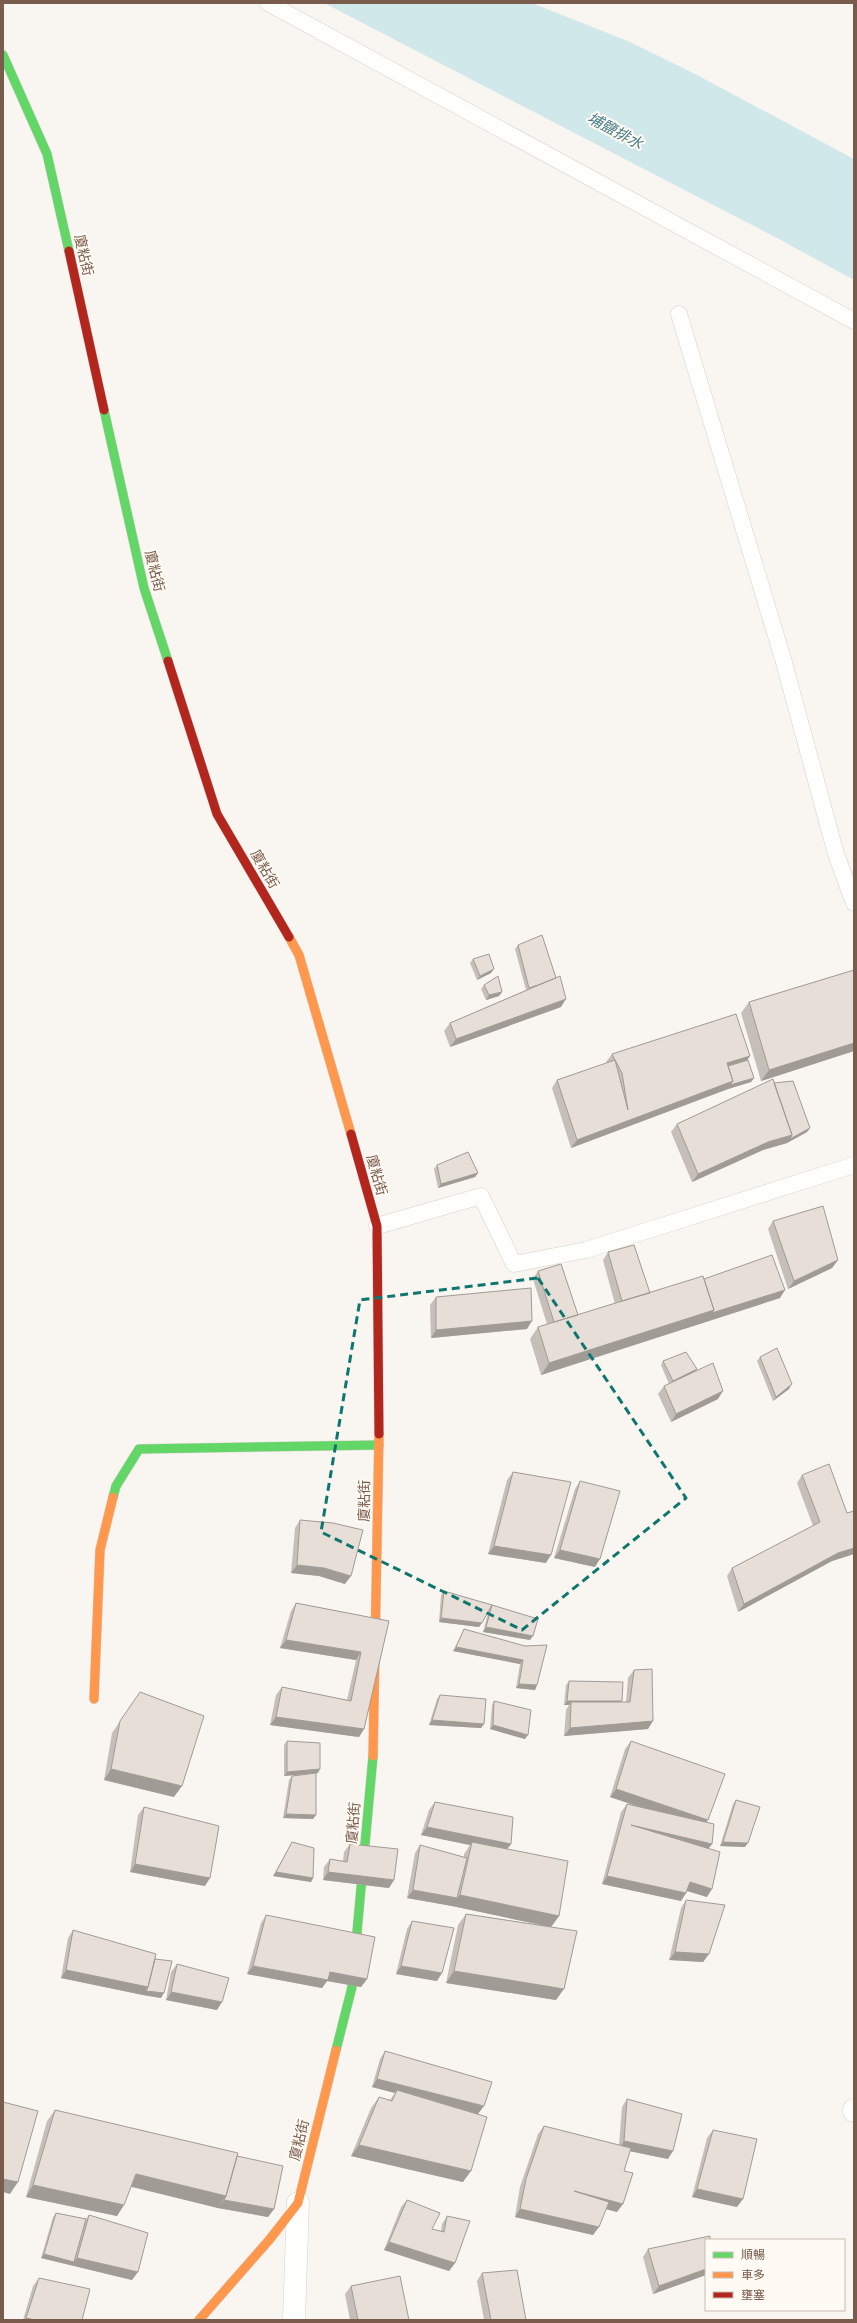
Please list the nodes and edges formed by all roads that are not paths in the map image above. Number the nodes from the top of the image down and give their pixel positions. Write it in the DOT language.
graph roads {
  1 [pos="268,3"];
  2 [pos="3,55"];
  3 [pos="679,314"];
  4 [pos="854,321"];
  5 [pos="854,903"];
  6 [pos="854,1165"];
  7 [pos="376,1226"];
  8 [pos="379,1445"];
  9 [pos="94,1699"];
  10 [pos="298,2203"];
  11 [pos="199,2320"];
  12 [pos="294,2320"];
  1 -- 4 [label="lane"];
  2 -- 7 [label="street, 廈粘街"];
  3 -- 5 [label="lane"];
  6 -- 7 [label="lane"];
  7 -- 8 [label="street, 廈粘街"];
  8 -- 9 [label="street"];
  8 -- 10 [label="street, 廈粘街"];
  10 -- 11 [label="street, 廈粘街"];
  10 -- 12 [label="street"];
}
